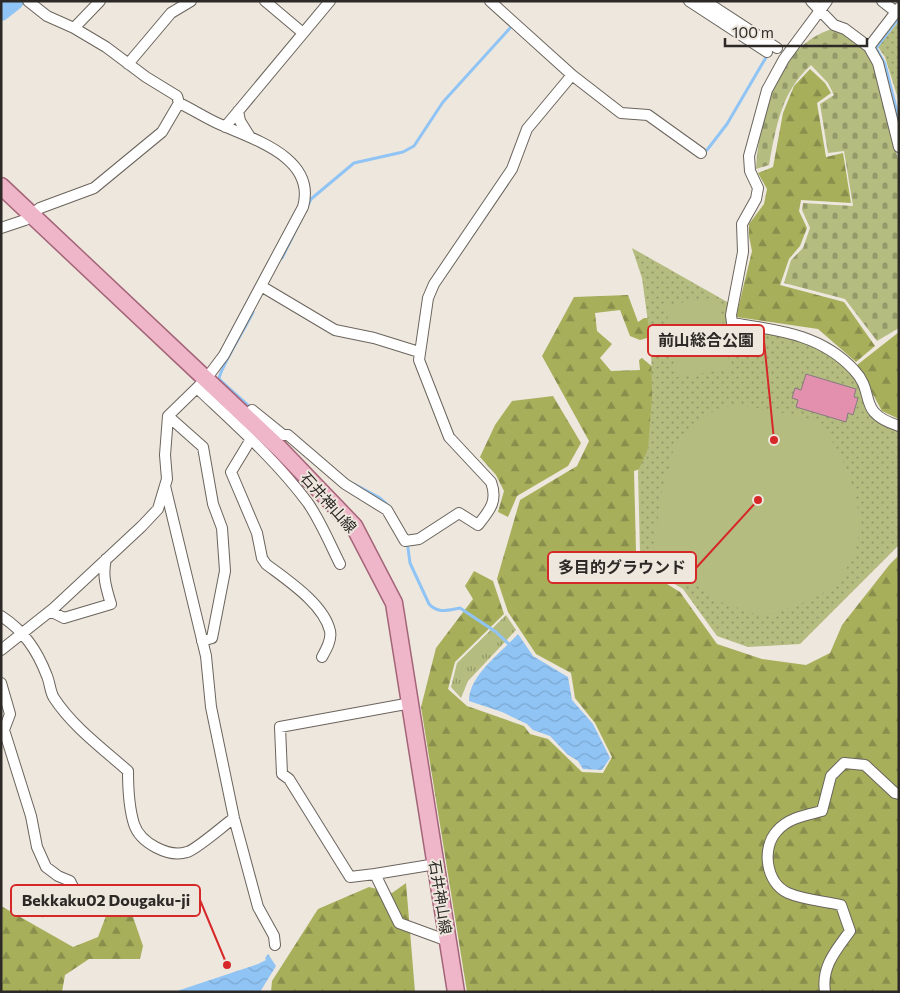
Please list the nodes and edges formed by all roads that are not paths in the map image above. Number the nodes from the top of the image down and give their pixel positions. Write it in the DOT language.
graph roads {
  1 [pos="28,1"];
  2 [pos="100,1"];
  3 [pos="191,1"];
  4 [pos="264,1"];
  5 [pos="330,1"];
  6 [pos="490,1"];
  7 [pos="689,1"];
  8 [pos="705,1"];
  9 [pos="811,1"];
  10 [pos="827,1"];
  11 [pos="882,1"];
  12 [pos="897,10"];
  13 [pos="820,11"];
  14 [pos="74,28"];
  15 [pos="303,34"];
  16 [pos="869,47"];
  17 [pos="777,48"];
  18 [pos="767,52"];
  19 [pos="128,64"];
  20 [pos="572,75"];
  21 [pos="180,103"];
  22 [pos="238,111"];
  23 [pos="225,127"];
  24 [pos="251,138"];
  25 [pos="899,147"];
  26 [pos="701,153"];
  27 [pos="1,186"];
  28 [pos="32,215"];
  29 [pos="1,228"];
  30 [pos="264,287"];
  31 [pos="419,352"];
  32 [pos="201,383"];
  33 [pos="168,416"];
  34 [pos="246,416"];
  35 [pos="899,426"];
  36 [pos="251,438"];
  37 [pos="164,483"];
  38 [pos="106,559"];
  39 [pos="340,564"];
  40 [pos="50,611"];
  41 [pos="1,616"];
  42 [pos="22,632"];
  43 [pos="202,641"];
  44 [pos="1,650"];
  45 [pos="322,657"];
  46 [pos="1,683"];
  47 [pos="411,703"];
  48 [pos="899,794"];
  49 [pos="234,818"];
  50 [pos="436,864"];
  51 [pos="374,874"];
  52 [pos="61,890"];
  53 [pos="448,940"];
  54 [pos="275,945"];
  55 [pos="456,992"];
  56 [pos="824,992"];
  1 -- 14 [label="street"];
  2 -- 14 [label="street"];
  3 -- 19 [label="street"];
  4 -- 15 [label="street"];
  5 -- 15 [label="street"];
  6 -- 20 [label="street"];
  7 -- 18 [label="street"];
  8 -- 17 [label="street"];
  9 -- 13 [label="street"];
  10 -- 13 [label="street"];
  11 -- 12 [label="street"];
  12 -- 16 [label="street"];
  13 -- 16 [label="street"];
  13 -- 35 [label="street"];
  14 -- 19 [label="street"];
  15 -- 22 [label="street"];
  16 -- 25 [label="street"];
  19 -- 21 [label="street"];
  20 -- 26 [label="street"];
  20 -- 31 [label="street"];
  21 -- 23 [label="street"];
  21 -- 28 [label="street"];
  22 -- 23 [label="street"];
  22 -- 24 [label="street"];
  23 -- 24 [label="street"];
  24 -- 30 [label="street"];
  27 -- 28 [label="main road, 石井神山線"];
  28 -- 29 [label="street"];
  28 -- 32 [label="main road, 石井神山線"];
  30 -- 31 [label="street"];
  30 -- 32 [label="street"];
  31 -- 34 [label="street"];
  32 -- 33 [label="street"];
  32 -- 34 [label="main road, 石井神山線"];
  32 -- 36 [label="street"];
  33 -- 37 [label="street"];
  33 -- 43 [label="street"];
  34 -- 47 [label="main road, 石井神山線"];
  36 -- 39 [label="street"];
  36 -- 45 [label="street"];
  37 -- 38 [label="street"];
  37 -- 43 [label="street"];
  38 -- 40 [label="street"];
  38 -- 40 [label="street"];
  40 -- 42 [label="street"];
  41 -- 42 [label="street"];
  42 -- 44 [label="street"];
  42 -- 49 [label="street"];
  43 -- 49 [label="street"];
  46 -- 52 [label="street"];
  47 -- 50 [label="main road, 石井神山線"];
  47 -- 51 [label="street"];
  48 -- 56 [label="street"];
  49 -- 54 [label="street"];
  50 -- 51 [label="street"];
  50 -- 53 [label="main road, 石井神山線"];
  51 -- 53 [label="street"];
  53 -- 55 [label="main road, 石井神山線"];
}
